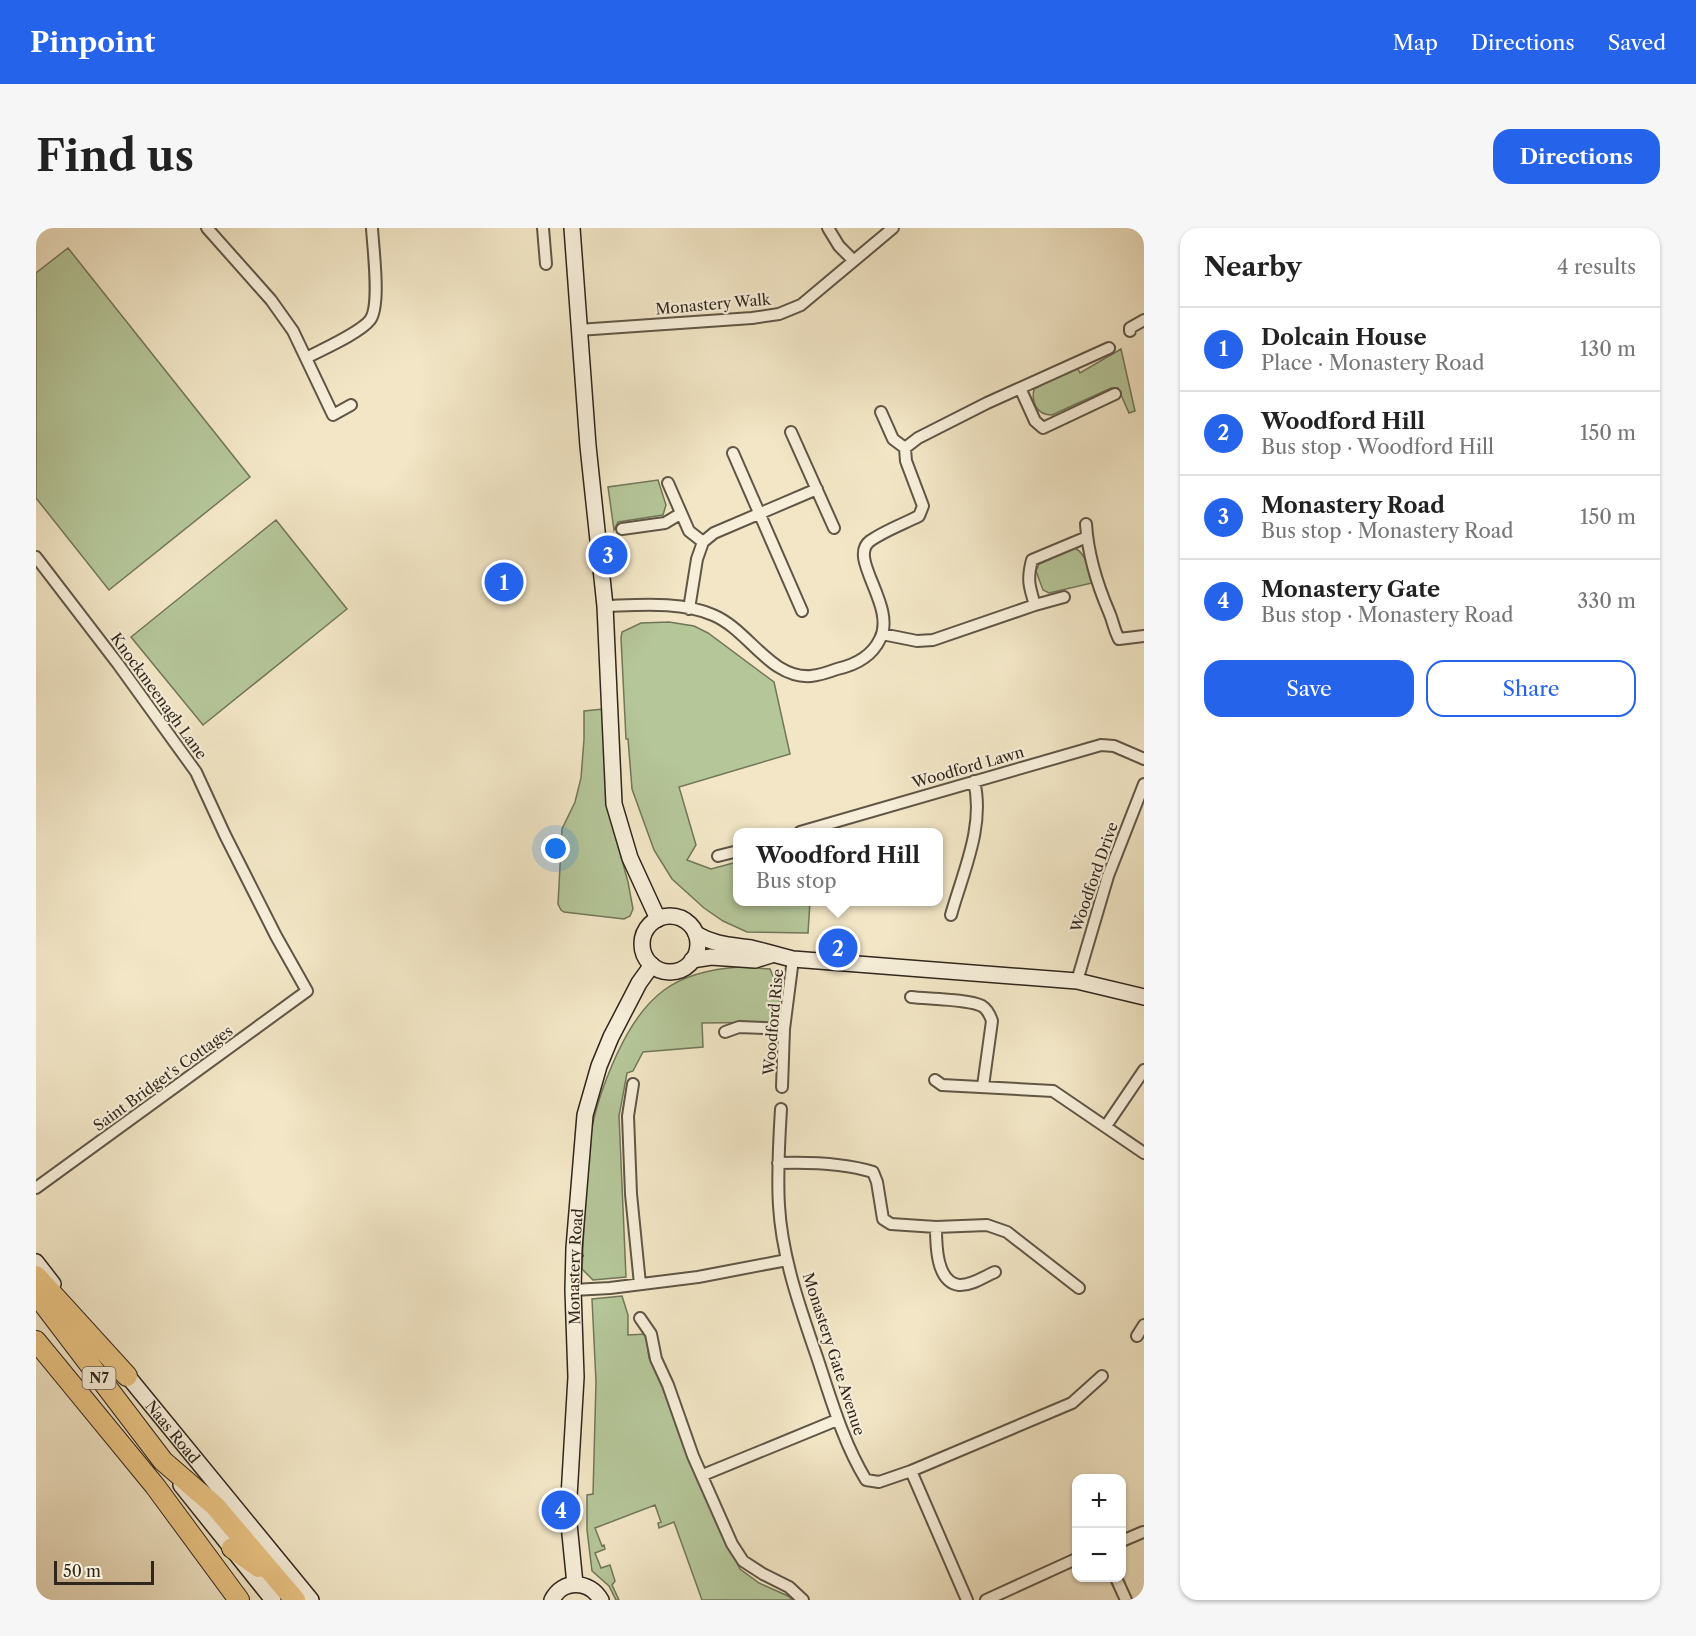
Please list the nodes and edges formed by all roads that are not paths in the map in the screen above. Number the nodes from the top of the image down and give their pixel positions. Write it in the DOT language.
graph roads {
  1 [pos="207,228"];
  2 [pos="372,228"];
  3 [pos="543,228"];
  4 [pos="572,228"];
  5 [pos="828,228"];
  6 [pos="893,228"];
  7 [pos="853,260"];
  8 [pos="546,264"];
  9 [pos="1144,320"];
  10 [pos="578,330"];
  11 [pos="1130,331"];
  12 [pos="1109,348"];
  13 [pos="306,358"];
  14 [pos="1020,388"];
  15 [pos="1115,394"];
  16 [pos="351,405"];
  17 [pos="881,412"];
  18 [pos="791,432"];
  19 [pos="905,448"];
  20 [pos="732,453"];
  21 [pos="668,483"];
  22 [pos="817,489"];
  23 [pos="680,514"];
  24 [pos="759,514"];
  25 [pos="1086,524"];
  26 [pos="834,528"];
  27 [pos="622,529"];
  28 [pos="1087,537"];
  29 [pos="703,542"];
  30 [pos="36,557"];
  31 [pos="1064,597"];
  32 [pos="1035,604"];
  33 [pos="605,606"];
  34 [pos="689,609"];
  35 [pos="802,611"];
  36 [pos="882,634"];
  37 [pos="1144,636"];
  38 [pos="1144,759"];
  39 [pos="974,781"];
  40 [pos="1144,784"];
  41 [pos="825,828"];
  42 [pos="733,852"];
  43 [pos="718,856"];
  44 [pos="951,915"];
  45 [pos="658,919"];
  46 [pos="696,934"];
  47 [pos="771,955"];
  48 [pos="793,959"];
  49 [pos="692,960"];
  50 [pos="652,965"];
  51 [pos="1077,981"];
  52 [pos="307,992"];
  53 [pos="1144,997"];
  54 [pos="911,998"];
  55 [pos="784,1029"];
  56 [pos="725,1032"];
  57 [pos="1144,1070"];
  58 [pos="935,1080"];
  59 [pos="633,1084"];
  60 [pos="983,1086"];
  61 [pos="782,1087"];
  62 [pos="781,1109"];
  63 [pos="1106,1126"];
  64 [pos="1144,1153"];
  65 [pos="778,1163"];
  66 [pos="36,1188"];
  67 [pos="936,1227"];
  68 [pos="787,1260"];
  69 [pos="36,1262"];
  70 [pos="995,1272"];
  71 [pos="36,1276"];
  72 [pos="640,1284"];
  73 [pos="1079,1288"];
  74 [pos="573,1290"];
  75 [pos="36,1294"];
  76 [pos="640,1318"];
  77 [pos="1144,1324"];
  78 [pos="1137,1336"];
  79 [pos="36,1341"];
  80 [pos="127,1376"];
  81 [pos="1102,1376"];
  82 [pos="837,1420"];
  83 [pos="162,1461"];
  84 [pos="911,1471"];
  85 [pos="703,1475"];
  86 [pos="1143,1532"];
  87 [pos="1126,1539"];
  88 [pos="232,1548"];
  89 [pos="1072,1561"];
  90 [pos="279,1580"];
  91 [pos="1118,1582"];
  92 [pos="575,1584"];
  93 [pos="239,1600"];
  94 [pos="273,1600"];
  95 [pos="295,1600"];
  96 [pos="311,1600"];
  97 [pos="552,1600"];
  98 [pos="601,1600"];
  99 [pos="803,1600"];
  100 [pos="967,1600"];
  101 [pos="986,1600"];
  102 [pos="1126,1600"];
  1 -- 13 [label="street"];
  2 -- 13 [label="street"];
  3 -- 8 [label="street"];
  4 -- 10 [label="street"];
  5 -- 7 [label="street"];
  6 -- 7 [label="street, Monastery Walk"];
  7 -- 10 [label="street, Monastery Walk"];
  9 -- 11 [label="street"];
  10 -- 33 [label="street"];
  12 -- 14 [label="street"];
  13 -- 16 [label="street"];
  14 -- 15 [label="street"];
  14 -- 19 [label="street"];
  17 -- 19 [label="street"];
  18 -- 22 [label="street"];
  19 -- 36 [label="street"];
  20 -- 24 [label="street"];
  21 -- 23 [label="street"];
  22 -- 24 [label="street"];
  22 -- 26 [label="street"];
  23 -- 27 [label="street"];
  23 -- 29 [label="street"];
  24 -- 29 [label="street"];
  24 -- 35 [label="street"];
  25 -- 28 [label="street"];
  28 -- 32 [label="street"];
  28 -- 37 [label="street"];
  29 -- 34 [label="street"];
  30 -- 52 [label="street, Knockmeenagh Lane"];
  31 -- 32 [label="street"];
  32 -- 36 [label="street"];
  33 -- 34 [label="street"];
  33 -- 45 [label="street"];
  34 -- 36 [label="street"];
  38 -- 39 [label="street, Woodford Lawn"];
  39 -- 41 [label="street, Woodford Lawn"];
  39 -- 44 [label="street"];
  40 -- 51 [label="street, Woodford Drive"];
  42 -- 43 [label="street"];
  45 -- 46 [label="street"];
  45 -- 50 [label="street"];
  46 -- 47 [label="street"];
  46 -- 49 [label="street"];
  47 -- 48 [label="street"];
  47 -- 49 [label="street"];
  48 -- 51 [label="street"];
  48 -- 55 [label="street, Woodford Rise"];
  49 -- 50 [label="street"];
  50 -- 74 [label="street, Monastery Road"];
  51 -- 53 [label="street"];
  52 -- 66 [label="street, Saint Bridget's Cottages"];
  54 -- 60 [label="street"];
  55 -- 56 [label="street"];
  55 -- 61 [label="street, Woodford Rise"];
  57 -- 63 [label="street"];
  58 -- 60 [label="street"];
  59 -- 72 [label="street"];
  60 -- 63 [label="street"];
  62 -- 65 [label="street"];
  63 -- 64 [label="street"];
  65 -- 67 [label="street"];
  65 -- 68 [label="street"];
  67 -- 70 [label="street"];
  67 -- 73 [label="street"];
  68 -- 72 [label="street, Monastery Gate Avenue"];
  68 -- 82 [label="street, Monastery Gate Avenue"];
  69 -- 80 [label="street, Naas Road"];
  71 -- 80 [label="highway, N7"];
  72 -- 74 [label="street, Monastery Gate Avenue"];
  74 -- 92 [label="street, Monastery Road"];
  75 -- 83 [label="highway, Naas Road / N7"];
  76 -- 85 [label="street"];
  77 -- 78 [label="street"];
  79 -- 93 [label="highway, N7"];
  80 -- 96 [label="street, Naas Road"];
  81 -- 84 [label="street, Monastery Gate Avenue"];
  82 -- 84 [label="street, Monastery Gate Avenue"];
  82 -- 85 [label="street"];
  83 -- 88 [label="street, Naas Road"];
  83 -- 90 [label="highway"];
  84 -- 100 [label="street"];
  85 -- 99 [label="street"];
  86 -- 87 [label="street"];
  88 -- 90 [label="highway"];
  88 -- 94 [label="street, Naas Road"];
  89 -- 101 [label="street"];
  90 -- 95 [label="highway"];
  91 -- 102 [label="street"];
  92 -- 97 [label="street"];
  92 -- 98 [label="street"];
}
